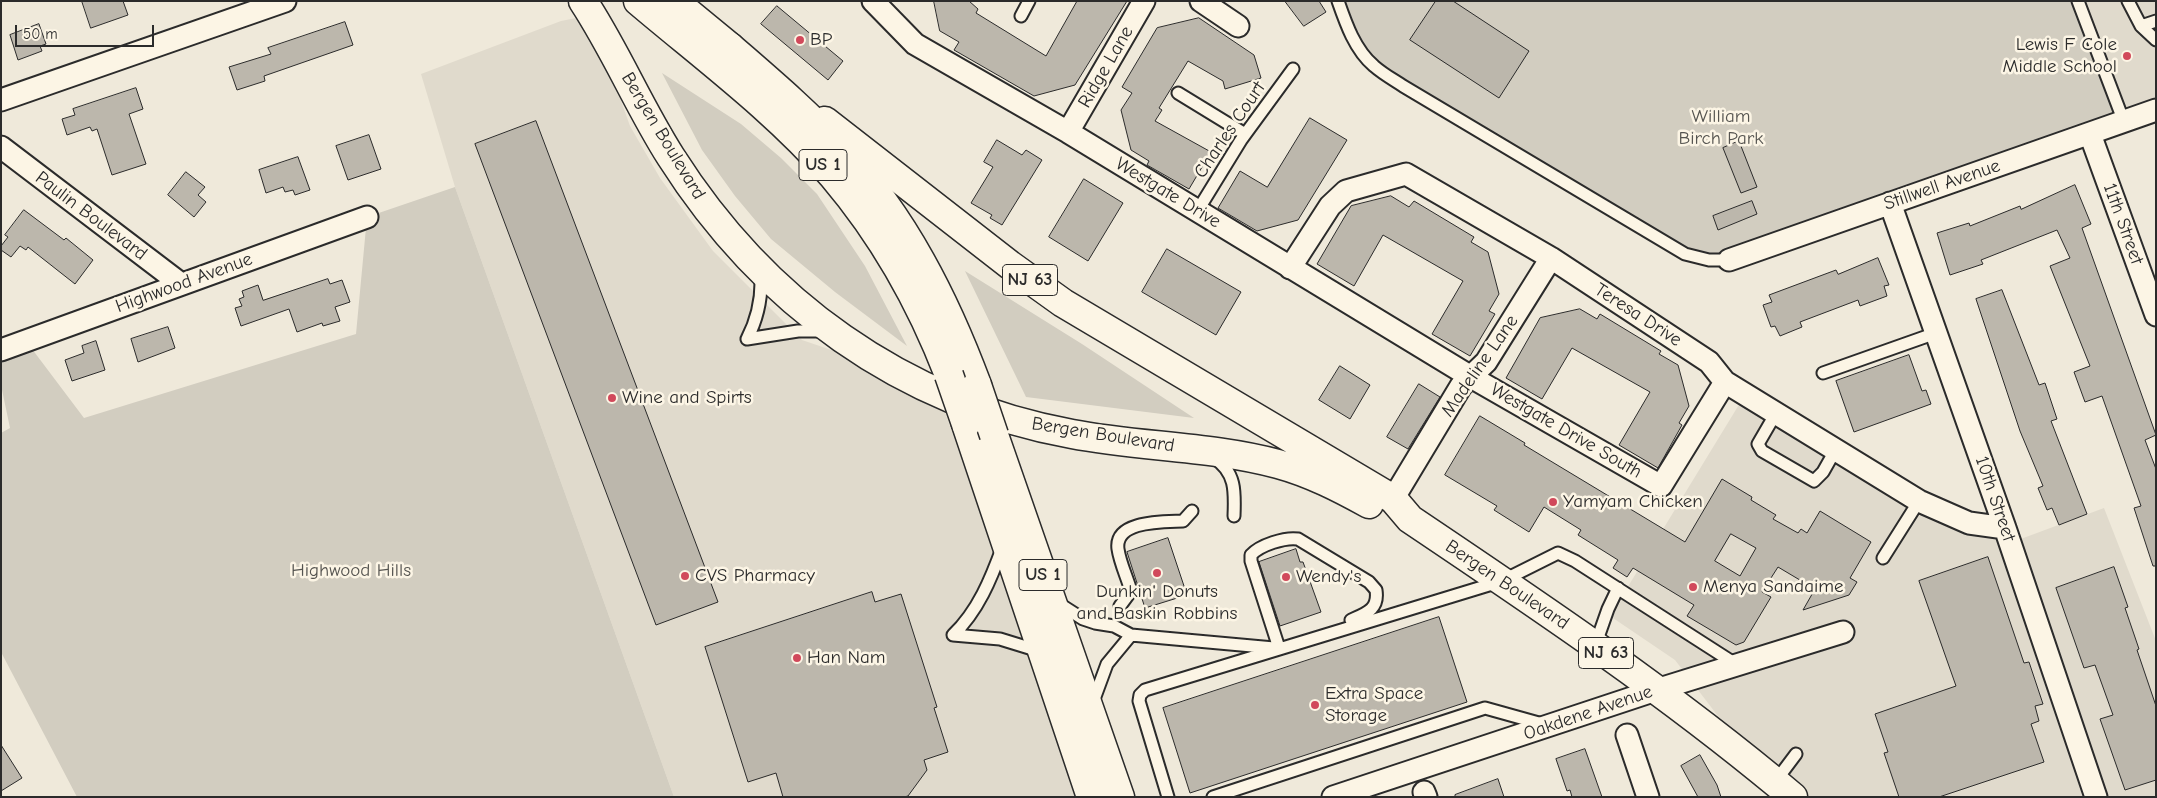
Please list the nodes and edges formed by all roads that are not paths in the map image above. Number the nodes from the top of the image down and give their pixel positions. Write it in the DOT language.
graph roads {
  1 [pos="285,1"];
  2 [pos="583,1"];
  3 [pos="638,1"];
  4 [pos="873,1"];
  5 [pos="1029,1"];
  6 [pos="1144,1"];
  7 [pos="1201,1"];
  8 [pos="1338,1"];
  9 [pos="2078,1"];
  10 [pos="2128,1"];
  11 [pos="678,2"];
  12 [pos="1021,16"];
  13 [pos="2156,21"];
  14 [pos="1238,26"];
  15 [pos="2141,26"];
  16 [pos="2156,40"];
  17 [pos="730,48"];
  18 [pos="1293,70"];
  19 [pos="1178,93"];
  20 [pos="1,100"];
  21 [pos="2156,110"];
  22 [pos="2124,122"];
  23 [pos="1068,132"];
  24 [pos="1246,134"];
  25 [pos="2090,134"];
  26 [pos="1,147"];
  27 [pos="1890,203"];
  28 [pos="1198,210"];
  29 [pos="367,217"];
  30 [pos="1552,258"];
  31 [pos="1729,260"];
  32 [pos="1290,268"];
  33 [pos="760,270"];
  34 [pos="181,284"];
  35 [pos="2156,315"];
  36 [pos="833,332"];
  37 [pos="1936,333"];
  38 [pos="1,350"];
  39 [pos="1823,374"];
  40 [pos="1471,376"];
  41 [pos="1725,382"];
  42 [pos="1776,413"];
  43 [pos="1200,449"];
  44 [pos="1836,449"];
  45 [pos="1393,499"];
  46 [pos="1920,501"];
  47 [pos="1192,511"];
  48 [pos="1234,516"];
  49 [pos="1410,520"];
  50 [pos="2005,528"];
  51 [pos="1005,540"];
  52 [pos="1883,558"];
  53 [pos="1502,581"];
  54 [pos="1618,588"];
  55 [pos="1052,601"];
  56 [pos="1120,606"];
  57 [pos="1843,632"];
  58 [pos="1132,636"];
  59 [pos="1315,638"];
  60 [pos="1595,646"];
  61 [pos="1280,648"];
  62 [pos="1043,654"];
  63 [pos="1737,665"];
  64 [pos="1656,690"];
  65 [pos="1092,716"];
  66 [pos="1550,726"];
  67 [pos="1627,735"];
  68 [pos="1796,754"];
  69 [pos="1784,789"];
  70 [pos="1091,797"];
  71 [pos="1120,797"];
  72 [pos="1168,797"];
  73 [pos="1213,797"];
  74 [pos="1333,797"];
  75 [pos="1648,797"];
  76 [pos="2096,797"];
  1 -- 20 [label="street"];
  2 -- 33 [label="main road, Bergen Boulevard / NJ 63"];
  3 -- 51 [label="main road, US 1, bridge"];
  4 -- 23 [label="street, Westgate Drive"];
  5 -- 12 [label="lane"];
  6 -- 23 [label="street, Ridge Lane"];
  7 -- 14 [label="street"];
  8 -- 31 [label="lane"];
  9 -- 22 [label="lane"];
  10 -- 15 [label="lane"];
  11 -- 17 [label="main road, Bergen Boulevard / US 1"];
  13 -- 15 [label="lane"];
  15 -- 16 [label="lane"];
  17 -- 45 [label="main road, Bergen Boulevard / NJ 63"];
  17 -- 55 [label="main road, US 1, bridge"];
  18 -- 24 [label="lane, Charles Court"];
  19 -- 24 [label="lane"];
  21 -- 22 [label="street, Stillwell Avenue"];
  22 -- 25 [label="street, Stillwell Avenue"];
  23 -- 28 [label="street, Westgate Drive"];
  24 -- 28 [label="lane, Charles Court"];
  25 -- 27 [label="street, Stillwell Avenue"];
  25 -- 35 [label="street, 11th Street"];
  26 -- 34 [label="street, Paulin Boulevard"];
  27 -- 31 [label="street, Stillwell Avenue"];
  27 -- 37 [label="street, 10th Street"];
  28 -- 32 [label="street, Westgate Drive"];
  29 -- 34 [label="street, Highwood Avenue"];
  30 -- 32 [label="street, Teresa Drive"];
  30 -- 40 [label="street, Madeline Lane"];
  30 -- 41 [label="street, Teresa Drive"];
  32 -- 40 [label="street, Westgate Drive"];
  33 -- 36 [label="main road, Bergen Boulevard / NJ 63"];
  33 -- 36 [label="lane"];
  34 -- 38 [label="street, Highwood Avenue"];
  36 -- 43 [label="main road, Bergen Boulevard / NJ 63"];
  37 -- 39 [label="lane"];
  37 -- 50 [label="street, 10th Street"];
  40 -- 41 [label="street, Westgate Drive South"];
  40 -- 45 [label="street, Madeline Lane"];
  41 -- 42 [label="street, Teresa Drive"];
  42 -- 44 [label="street, Teresa Drive"];
  42 -- 44 [label="lane"];
  43 -- 48 [label="lane"];
  43 -- 49 [label="main road, Bergen Boulevard / NJ 63"];
  44 -- 46 [label="street, Teresa Drive"];
  45 -- 49 [label="main road, Bergen Boulevard / NJ 63"];
  46 -- 50 [label="street, Teresa Drive"];
  46 -- 52 [label="lane"];
  47 -- 56 [label="lane"];
  49 -- 53 [label="main road, Bergen Boulevard / NJ 63"];
  50 -- 76 [label="street, 10th Street"];
  51 -- 62 [label="main road, US 1"];
  51 -- 62 [label="lane"];
  53 -- 54 [label="lane"];
  53 -- 59 [label="lane"];
  53 -- 60 [label="main road, Bergen Boulevard / NJ 63"];
  54 -- 60 [label="lane"];
  54 -- 63 [label="lane"];
  55 -- 58 [label="lane"];
  55 -- 65 [label="main road, US 1"];
  57 -- 63 [label="street, Oakdene Avenue"];
  58 -- 61 [label="lane"];
  58 -- 65 [label="lane"];
  59 -- 61 [label="lane"];
  59 -- 61 [label="lane"];
  60 -- 64 [label="main road, Bergen Boulevard / NJ 63"];
  61 -- 72 [label="lane"];
  62 -- 70 [label="main road, US 1"];
  63 -- 64 [label="street, Oakdene Avenue"];
  64 -- 66 [label="street, Oakdene Avenue"];
  64 -- 69 [label="main road, Bergen Boulevard / NJ 63"];
  65 -- 71 [label="main road, US 1"];
  66 -- 73 [label="lane"];
  66 -- 74 [label="street, Oakdene Avenue"];
  67 -- 75 [label="street"];
  68 -- 69 [label="lane"];
}
